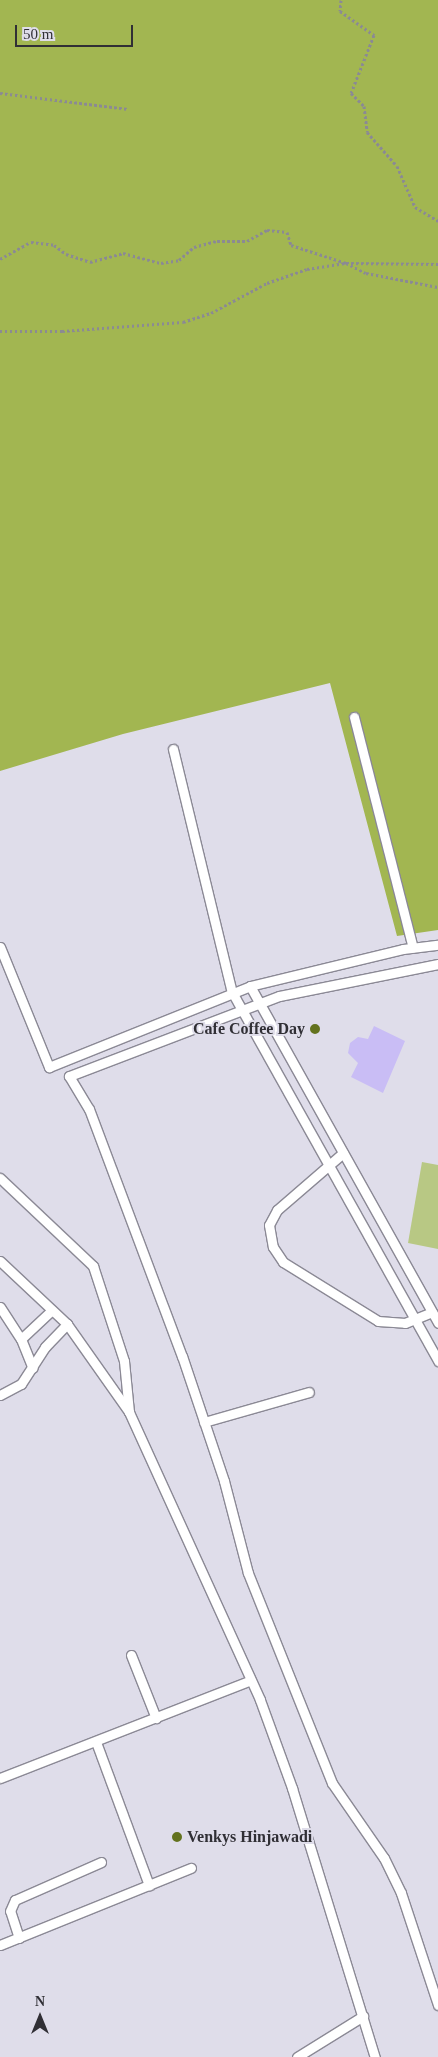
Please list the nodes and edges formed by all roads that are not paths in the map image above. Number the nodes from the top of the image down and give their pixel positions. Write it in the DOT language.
graph roads {
  1 [pos="354,717"];
  2 [pos="173,749"];
  3 [pos="438,945"];
  4 [pos="0,947"];
  5 [pos="413,948"];
  6 [pos="438,964"];
  7 [pos="250,986"];
  8 [pos="232,992"];
  9 [pos="259,1003"];
  10 [pos="241,1008"];
  11 [pos="343,1153"];
  12 [pos="328,1164"];
  13 [pos="0,1178"];
  14 [pos="0,1261"];
  15 [pos="0,1308"];
  16 [pos="52,1310"];
  17 [pos="432,1312"];
  18 [pos="415,1320"];
  19 [pos="438,1323"];
  20 [pos="67,1324"];
  21 [pos="21,1339"];
  22 [pos="438,1361"];
  23 [pos="33,1368"];
  24 [pos="309,1392"];
  25 [pos="0,1395"];
  26 [pos="129,1412"];
  27 [pos="204,1422"];
  28 [pos="131,1655"];
  29 [pos="251,1680"];
  30 [pos="156,1718"];
  31 [pos="96,1742"];
  32 [pos="0,1778"];
  33 [pos="101,1862"];
  34 [pos="191,1868"];
  35 [pos="149,1884"];
  36 [pos="19,1938"];
  37 [pos="0,1945"];
  38 [pos="438,2005"];
  39 [pos="363,2016"];
  40 [pos="297,2057"];
  41 [pos="376,2057"];
  1 -- 5 [label="lane"];
  2 -- 8 [label="lane"];
  3 -- 5 [label="lane"];
  4 -- 8 [label="lane"];
  5 -- 7 [label="lane"];
  6 -- 9 [label="lane"];
  7 -- 8 [label="lane"];
  7 -- 9 [label="lane"];
  8 -- 10 [label="lane"];
  9 -- 10 [label="lane"];
  9 -- 11 [label="lane"];
  10 -- 12 [label="lane"];
  10 -- 27 [label="lane"];
  11 -- 12 [label="lane"];
  11 -- 17 [label="lane"];
  12 -- 18 [label="lane"];
  12 -- 18 [label="lane"];
  13 -- 26 [label="lane"];
  14 -- 16 [label="lane"];
  15 -- 21 [label="lane"];
  16 -- 20 [label="lane"];
  16 -- 21 [label="lane"];
  17 -- 18 [label="lane"];
  17 -- 19 [label="lane"];
  18 -- 22 [label="lane"];
  20 -- 23 [label="lane"];
  20 -- 26 [label="lane"];
  21 -- 23 [label="lane"];
  23 -- 25 [label="lane"];
  24 -- 27 [label="lane"];
  26 -- 29 [label="lane"];
  27 -- 38 [label="lane"];
  28 -- 30 [label="lane"];
  29 -- 30 [label="lane"];
  29 -- 39 [label="lane"];
  30 -- 31 [label="lane"];
  31 -- 32 [label="lane"];
  31 -- 35 [label="lane"];
  33 -- 36 [label="lane"];
  34 -- 35 [label="lane"];
  35 -- 36 [label="lane"];
  36 -- 37 [label="lane"];
  39 -- 40 [label="lane"];
  39 -- 41 [label="lane"];
}
